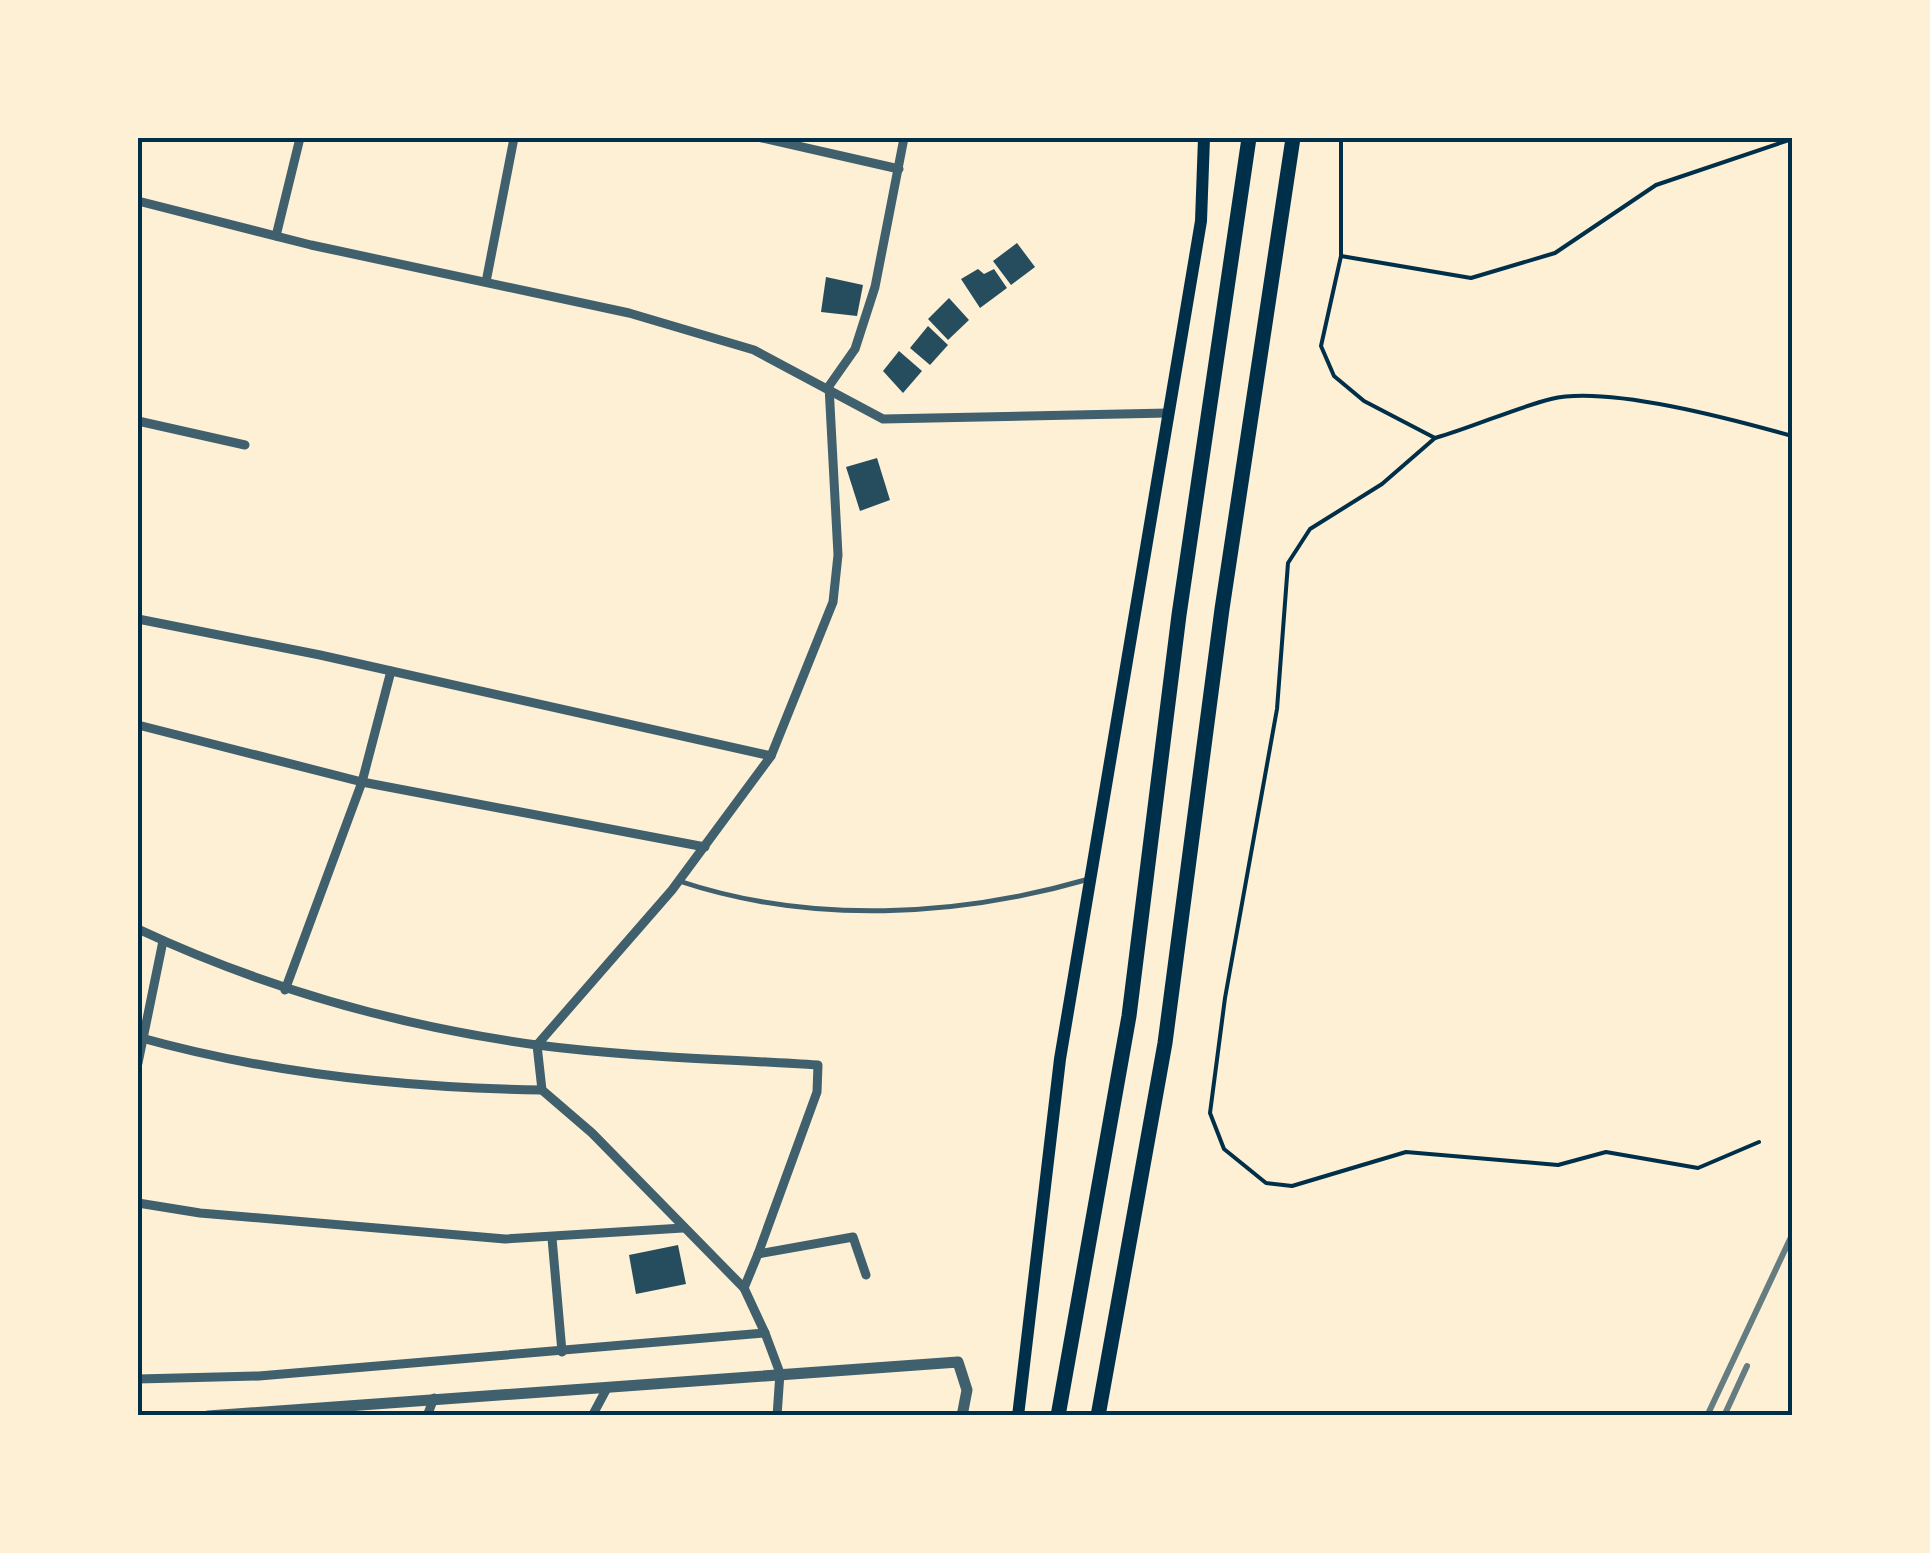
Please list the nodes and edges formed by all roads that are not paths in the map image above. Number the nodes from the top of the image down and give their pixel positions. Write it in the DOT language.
graph roads {
  1 [pos="300,138"];
  2 [pos="514,138"];
  3 [pos="762,138"];
  4 [pos="904,138"];
  5 [pos="1204,138"];
  6 [pos="1249,138"];
  7 [pos="1293,138"];
  8 [pos="899,169"];
  9 [pos="138,201"];
  10 [pos="276,236"];
  11 [pos="486,282"];
  12 [pos="829,386"];
  13 [pos="1168,413"];
  14 [pos="138,421"];
  15 [pos="245,444"];
  16 [pos="138,619"];
  17 [pos="391,671"];
  18 [pos="138,726"];
  19 [pos="771,756"];
  20 [pos="362,782"];
  21 [pos="705,847"];
  22 [pos="1091,878"];
  23 [pos="679,881"];
  24 [pos="138,929"];
  25 [pos="164,941"];
  26 [pos="285,990"];
  27 [pos="140,1038"];
  28 [pos="538,1044"];
  29 [pos="138,1063"];
  30 [pos="542,1090"];
  31 [pos="138,1203"];
  32 [pos="683,1228"];
  33 [pos="552,1238"];
  34 [pos="758,1254"];
  35 [pos="866,1275"];
  36 [pos="744,1288"];
  37 [pos="765,1334"];
  38 [pos="562,1352"];
  39 [pos="780,1373"];
  40 [pos="138,1379"];
  41 [pos="607,1388"];
  42 [pos="434,1398"];
  43 [pos="208,1416"];
  44 [pos="426,1416"];
  45 [pos="592,1416"];
  46 [pos="777,1416"];
  47 [pos="962,1416"];
  48 [pos="1018,1416"];
  49 [pos="1058,1416"];
  50 [pos="1098,1416"];
  1 -- 10 [label="street"];
  2 -- 11 [label="street"];
  3 -- 8 [label="street"];
  4 -- 8 [label="street"];
  5 -- 13 [label="main road"];
  6 -- 49 [label="highway"];
  7 -- 50 [label="highway"];
  8 -- 12 [label="street"];
  9 -- 10 [label="street"];
  10 -- 11 [label="street"];
  11 -- 12 [label="street"];
  12 -- 13 [label="street"];
  12 -- 19 [label="street"];
  13 -- 22 [label="main road"];
  14 -- 15 [label="street"];
  16 -- 17 [label="street"];
  17 -- 19 [label="street"];
  17 -- 20 [label="street"];
  18 -- 20 [label="street"];
  19 -- 21 [label="street"];
  20 -- 21 [label="street"];
  20 -- 26 [label="street"];
  21 -- 23 [label="street"];
  22 -- 23 [label="lane"];
  22 -- 48 [label="main road"];
  23 -- 28 [label="street"];
  24 -- 25 [label="street"];
  25 -- 26 [label="street"];
  25 -- 27 [label="street"];
  26 -- 28 [label="street"];
  27 -- 29 [label="street"];
  27 -- 30 [label="street"];
  28 -- 30 [label="street"];
  28 -- 34 [label="street"];
  30 -- 32 [label="street"];
  31 -- 33 [label="street"];
  32 -- 33 [label="street"];
  32 -- 36 [label="street"];
  33 -- 38 [label="street"];
  34 -- 35 [label="street"];
  34 -- 36 [label="street"];
  36 -- 37 [label="street"];
  37 -- 38 [label="street"];
  37 -- 39 [label="street"];
  38 -- 40 [label="street"];
  39 -- 41 [label="street"];
  39 -- 46 [label="street"];
  39 -- 47 [label="street"];
  41 -- 42 [label="street"];
  41 -- 45 [label="street"];
  42 -- 43 [label="street"];
  42 -- 44 [label="street"];
}
